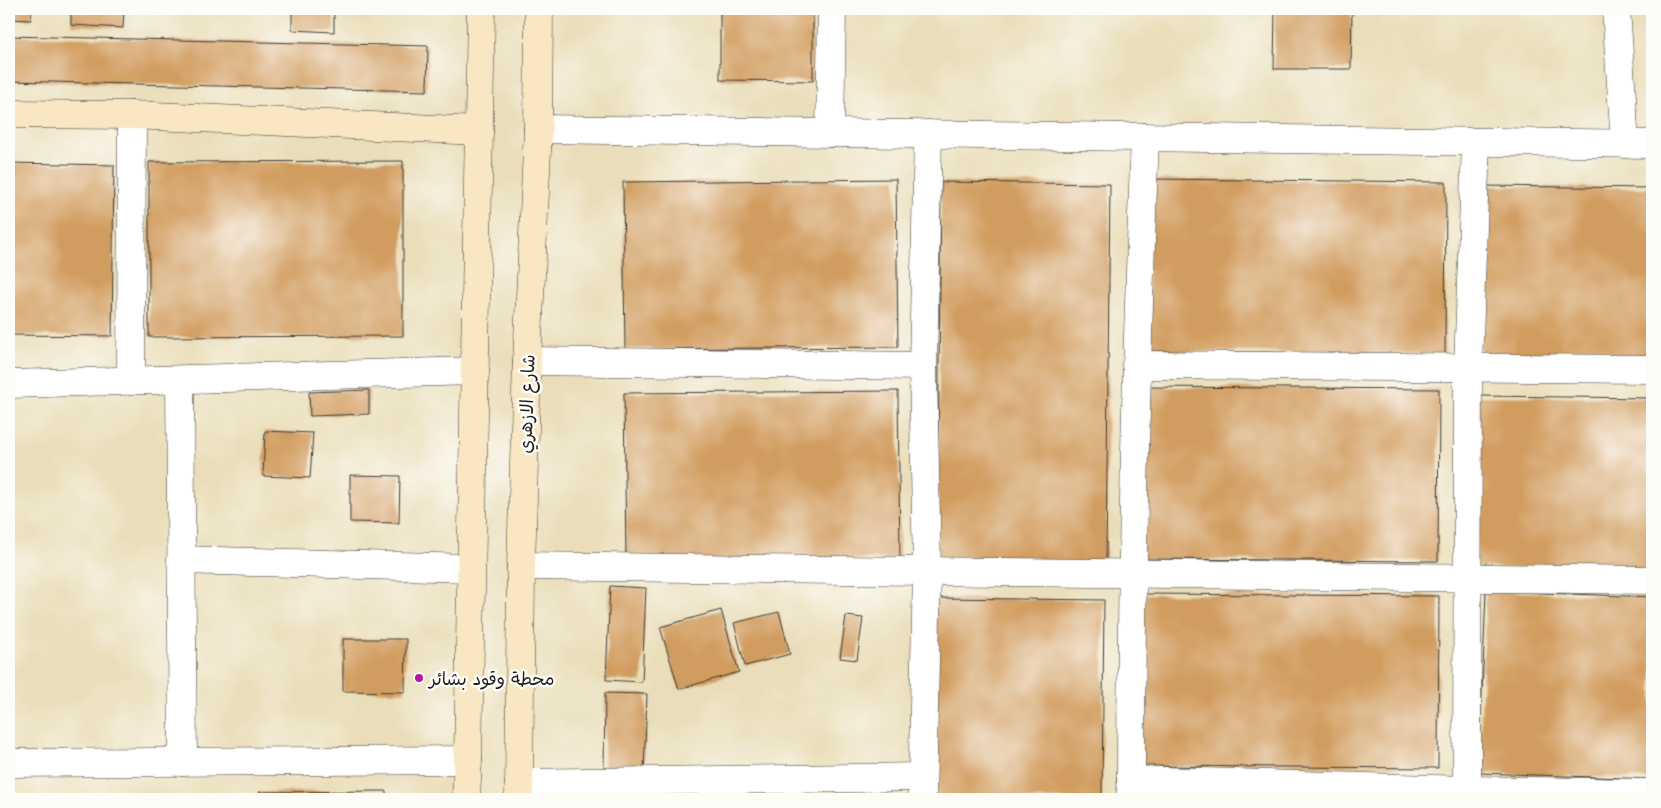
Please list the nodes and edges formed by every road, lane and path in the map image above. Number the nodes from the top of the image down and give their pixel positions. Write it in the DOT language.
graph roads {
  1 [pos="481,9"];
  2 [pos="539,9"];
  3 [pos="832,9"];
  4 [pos="1616,9"];
  5 [pos="9,114"];
  6 [pos="132,115"];
  7 [pos="538,129"];
  8 [pos="479,131"];
  9 [pos="830,133"];
  10 [pos="928,134"];
  11 [pos="1145,137"];
  12 [pos="1476,142"];
  13 [pos="1625,144"];
  14 [pos="1652,144"];
  15 [pos="527,361"];
  16 [pos="1136,365"];
  17 [pos="923,366"];
  18 [pos="1468,367"];
  19 [pos="1652,369"];
  20 [pos="475,371"];
  21 [pos="180,380"];
  22 [pos="131,382"];
  23 [pos="9,384"];
  24 [pos="181,560"];
  25 [pos="521,566"];
  26 [pos="470,568"];
  27 [pos="927,571"];
  28 [pos="1132,573"];
  29 [pos="1467,578"];
  30 [pos="1652,580"];
  31 [pos="468,760"];
  32 [pos="183,762"];
  33 [pos="9,763"];
  34 [pos="922,788"];
  35 [pos="1131,790"];
  36 [pos="519,791"];
  37 [pos="1652,793"];
  38 [pos="1467,795"];
  39 [pos="466,799"];
  1 -- 8 [label="street"];
  2 -- 7 [label="street, شارع الازهري"];
  3 -- 9 [label="street"];
  4 -- 13 [label="street"];
  5 -- 6 [label="street"];
  6 -- 8 [label="street"];
  6 -- 22 [label="street"];
  7 -- 9 [label="street"];
  7 -- 15 [label="street, شارع الازهري"];
  8 -- 20 [label="street"];
  9 -- 10 [label="street"];
  10 -- 11 [label="street"];
  10 -- 17 [label="street"];
  11 -- 12 [label="street"];
  11 -- 16 [label="street"];
  12 -- 13 [label="street"];
  12 -- 18 [label="street"];
  13 -- 14 [label="street"];
  15 -- 17 [label="street"];
  15 -- 25 [label="street, شارع الازهري"];
  16 -- 18 [label="street"];
  16 -- 28 [label="street"];
  17 -- 27 [label="street"];
  18 -- 19 [label="street"];
  18 -- 29 [label="street"];
  20 -- 21 [label="street"];
  20 -- 26 [label="street"];
  21 -- 22 [label="street"];
  21 -- 24 [label="street"];
  22 -- 23 [label="street"];
  24 -- 26 [label="street"];
  24 -- 32 [label="street"];
  25 -- 27 [label="street"];
  25 -- 36 [label="street, شارع الازهري"];
  26 -- 31 [label="street"];
  27 -- 28 [label="street"];
  27 -- 34 [label="street"];
  28 -- 29 [label="street"];
  28 -- 35 [label="street"];
  29 -- 30 [label="street"];
  29 -- 38 [label="street"];
  31 -- 32 [label="street"];
  31 -- 39 [label="street"];
  32 -- 33 [label="street"];
  34 -- 36 [label="street"];
  35 -- 38 [label="street"];
  37 -- 38 [label="street"];
}
